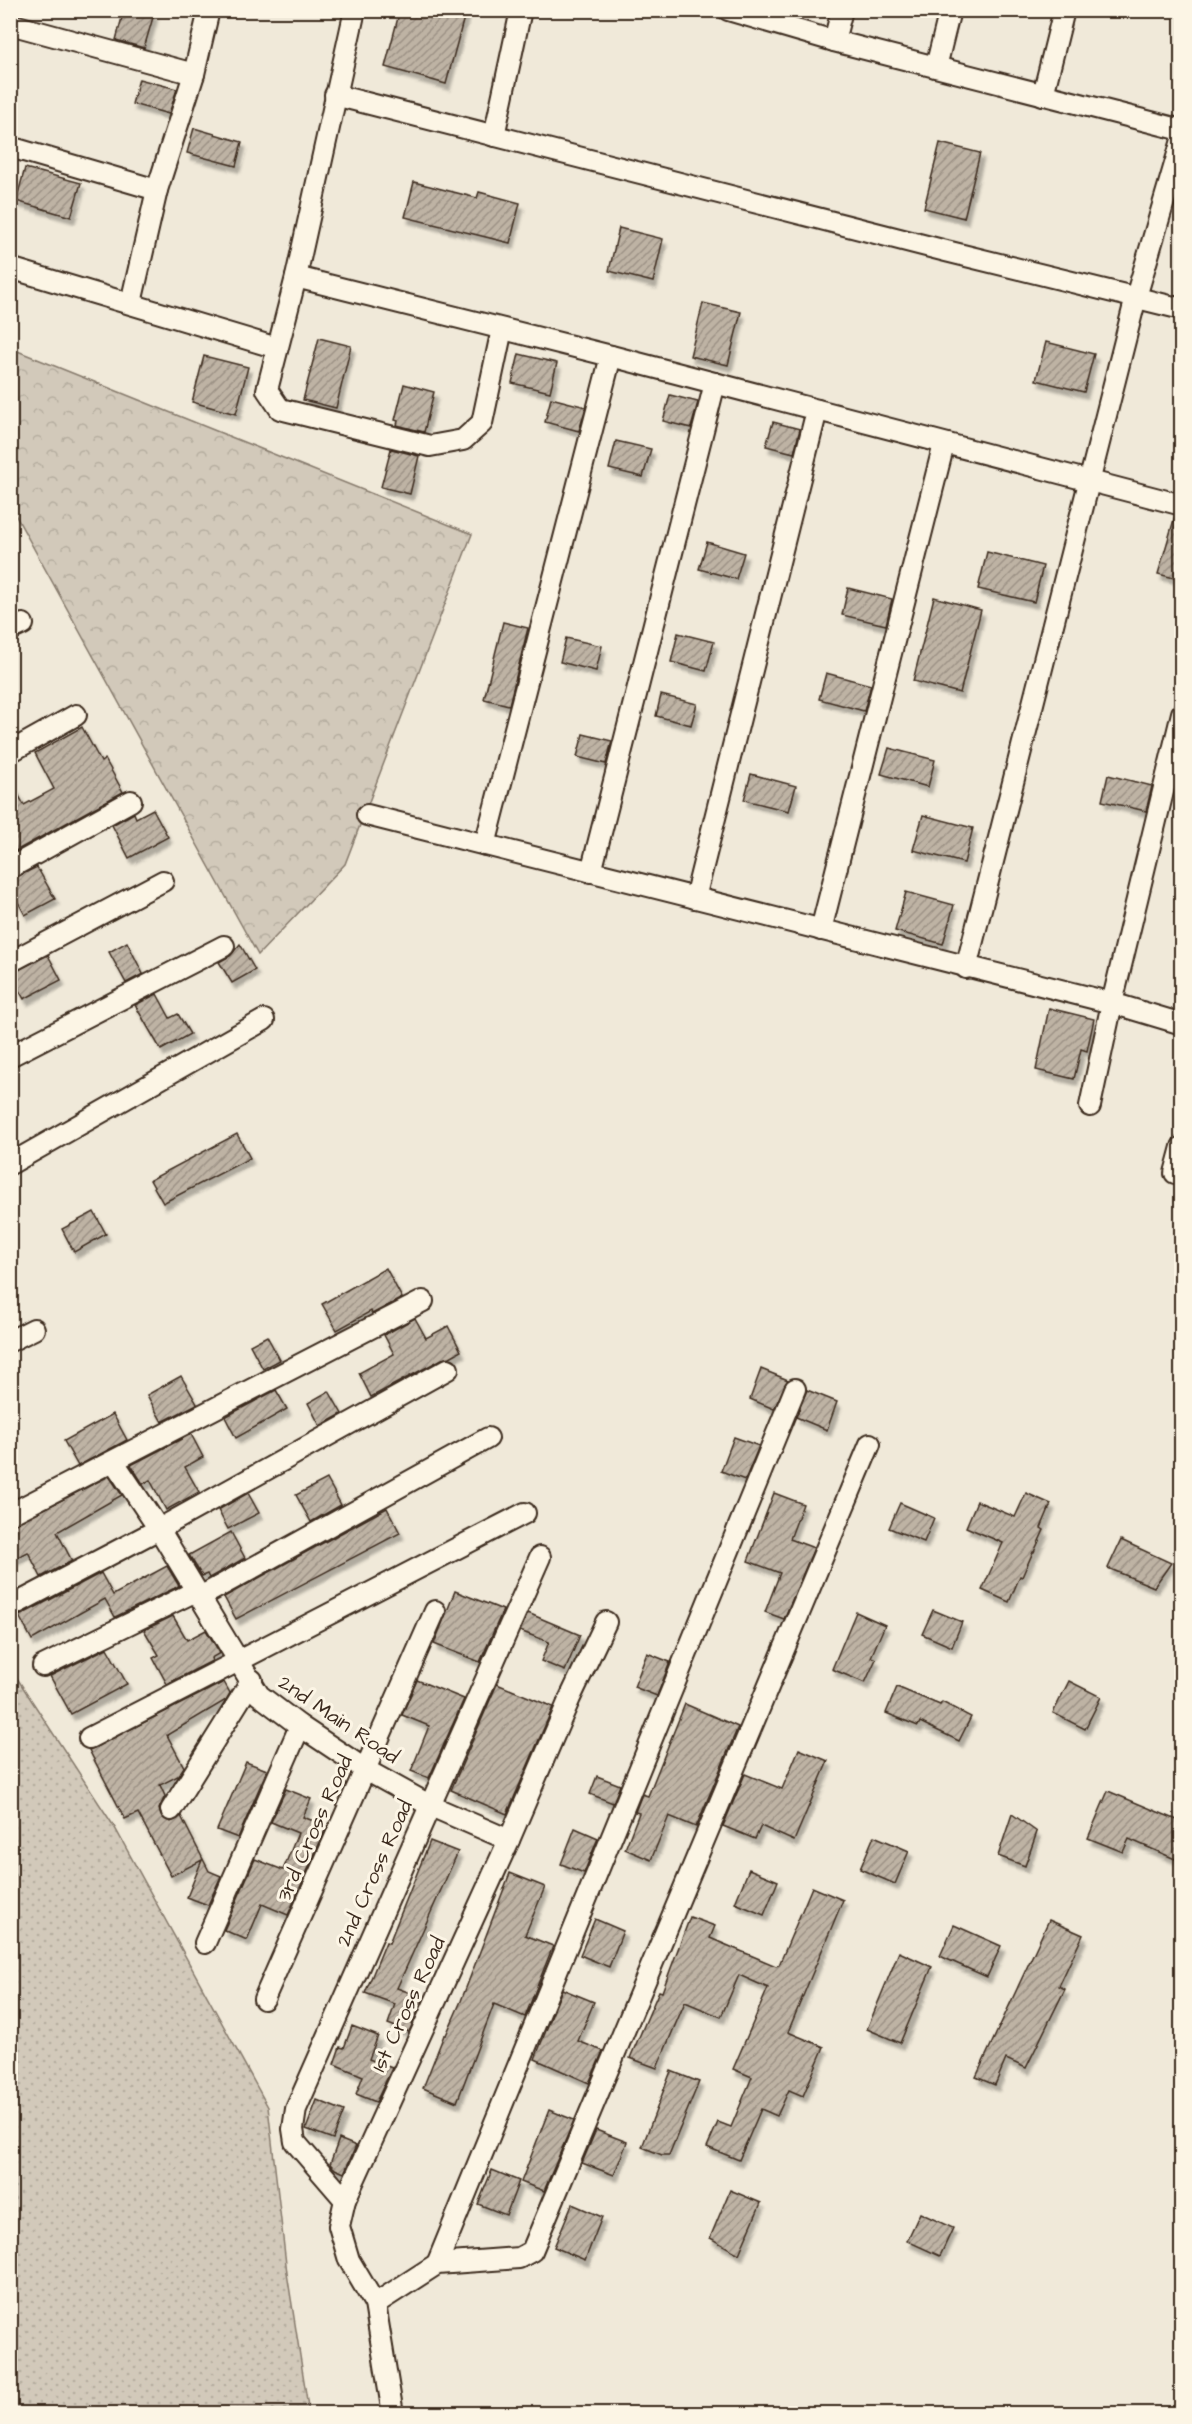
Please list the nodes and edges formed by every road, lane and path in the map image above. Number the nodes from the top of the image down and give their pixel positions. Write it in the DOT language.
graph roads {
  1 [pos="209,10"];
  2 [pos="355,10"];
  3 [pos="521,10"];
  4 [pos="728,10"];
  5 [pos="842,10"];
  6 [pos="950,10"];
  7 [pos="1064,10"];
  8 [pos="10,24"];
  9 [pos="834,41"];
  10 [pos="936,67"];
  11 [pos="194,75"];
  12 [pos="335,95"];
  13 [pos="1043,95"];
  14 [pos="1182,130"];
  15 [pos="494,136"];
  16 [pos="1182,140"];
  17 [pos="10,147"];
  18 [pos="157,190"];
  19 [pos="10,268"];
  20 [pos="296,277"];
  21 [pos="1136,297"];
  22 [pos="132,303"];
  23 [pos="1182,309"];
  24 [pos="502,329"];
  25 [pos="277,348"];
  26 [pos="611,356"];
  27 [pos="715,383"];
  28 [pos="817,410"];
  29 [pos="944,444"];
  30 [pos="1089,480"];
  31 [pos="1182,505"];
  32 [pos="1182,713"];
  33 [pos="76,715"];
  34 [pos="10,752"];
  35 [pos="131,801"];
  36 [pos="368,815"];
  37 [pos="485,845"];
  38 [pos="10,868"];
  39 [pos="591,872"];
  40 [pos="163,881"];
  41 [pos="695,898"];
  42 [pos="821,930"];
  43 [pos="224,946"];
  44 [pos="10,962"];
  45 [pos="966,968"];
  46 [pos="1112,1003"];
  47 [pos="264,1020"];
  48 [pos="1182,1024"];
  49 [pos="10,1056"];
  50 [pos="1090,1106"];
  51 [pos="1182,1147"];
  52 [pos="10,1164"];
  53 [pos="1175,1173"];
  54 [pos="423,1301"];
  55 [pos="34,1329"];
  56 [pos="10,1341"];
  57 [pos="448,1370"];
  58 [pos="795,1389"];
  59 [pos="488,1438"];
  60 [pos="870,1444"];
  61 [pos="114,1462"];
  62 [pos="525,1513"];
  63 [pos="10,1514"];
  64 [pos="159,1529"];
  65 [pos="540,1557"];
  66 [pos="198,1594"];
  67 [pos="10,1607"];
  68 [pos="435,1611"];
  69 [pos="606,1622"];
  70 [pos="240,1659"];
  71 [pos="43,1666"];
  72 [pos="252,1680"];
  73 [pos="300,1726"];
  74 [pos="89,1738"];
  75 [pos="366,1770"];
  76 [pos="431,1806"];
  77 [pos="171,1810"];
  78 [pos="509,1840"];
  79 [pos="205,1943"];
  80 [pos="264,1999"];
  81 [pos="345,2200"];
  82 [pos="436,2264"];
  83 [pos="375,2304"];
  84 [pos="393,2414"];
  1 -- 11 [label="street"];
  2 -- 12 [label="street"];
  3 -- 15 [label="street"];
  4 -- 9 [label="street"];
  5 -- 9 [label="street"];
  6 -- 10 [label="street"];
  7 -- 13 [label="street"];
  8 -- 11 [label="street"];
  9 -- 10 [label="street"];
  10 -- 13 [label="street"];
  11 -- 18 [label="street"];
  12 -- 15 [label="street"];
  12 -- 20 [label="street"];
  13 -- 14 [label="street"];
  15 -- 21 [label="street"];
  16 -- 21 [label="street"];
  17 -- 18 [label="street"];
  18 -- 22 [label="street"];
  19 -- 22 [label="street"];
  20 -- 24 [label="street"];
  20 -- 25 [label="street"];
  21 -- 23 [label="street"];
  21 -- 30 [label="street"];
  22 -- 25 [label="street"];
  24 -- 25 [label="street"];
  24 -- 26 [label="street"];
  26 -- 27 [label="street"];
  26 -- 37 [label="street"];
  27 -- 28 [label="street"];
  27 -- 39 [label="street"];
  28 -- 29 [label="street"];
  28 -- 41 [label="street"];
  29 -- 30 [label="street"];
  29 -- 42 [label="street"];
  30 -- 31 [label="street"];
  30 -- 45 [label="street"];
  32 -- 46 [label="street"];
  33 -- 34 [label="street"];
  35 -- 38 [label="street"];
  36 -- 37 [label="street"];
  37 -- 39 [label="street"];
  39 -- 41 [label="street"];
  40 -- 44 [label="street"];
  41 -- 42 [label="street"];
  42 -- 45 [label="street"];
  43 -- 49 [label="street"];
  45 -- 46 [label="street"];
  46 -- 48 [label="street"];
  46 -- 50 [label="street"];
  47 -- 52 [label="street"];
  51 -- 53 [label="street"];
  54 -- 61 [label="street"];
  55 -- 56 [label="street"];
  57 -- 64 [label="street"];
  58 -- 82 [label="street"];
  59 -- 66 [label="street"];
  60 -- 82 [label="street"];
  61 -- 63 [label="street"];
  61 -- 64 [label="street, 2nd Main Road"];
  62 -- 70 [label="street"];
  64 -- 66 [label="street, 2nd Main Road"];
  64 -- 67 [label="street"];
  65 -- 76 [label="street, 2nd Cross Road"];
  66 -- 70 [label="street, 2nd Main Road"];
  66 -- 71 [label="street"];
  68 -- 75 [label="street, 3rd Cross Road"];
  69 -- 78 [label="street, 1st Cross Road"];
  70 -- 72 [label="street, 2nd Main Road"];
  70 -- 74 [label="street"];
  72 -- 73 [label="street, 2nd Main Road"];
  72 -- 77 [label="street"];
  73 -- 75 [label="street, 2nd Main Road"];
  73 -- 79 [label="street"];
  75 -- 76 [label="street, 2nd Main Road"];
  75 -- 80 [label="street, 3rd Cross Road"];
  76 -- 78 [label="street, 2nd Main Road"];
  76 -- 81 [label="street, 2nd Cross Road"];
  78 -- 81 [label="street, 1st Cross Road"];
  81 -- 83 [label="street, 1st Cross Road"];
  82 -- 83 [label="street"];
  83 -- 84 [label="street, 1st Cross Road"];
}
